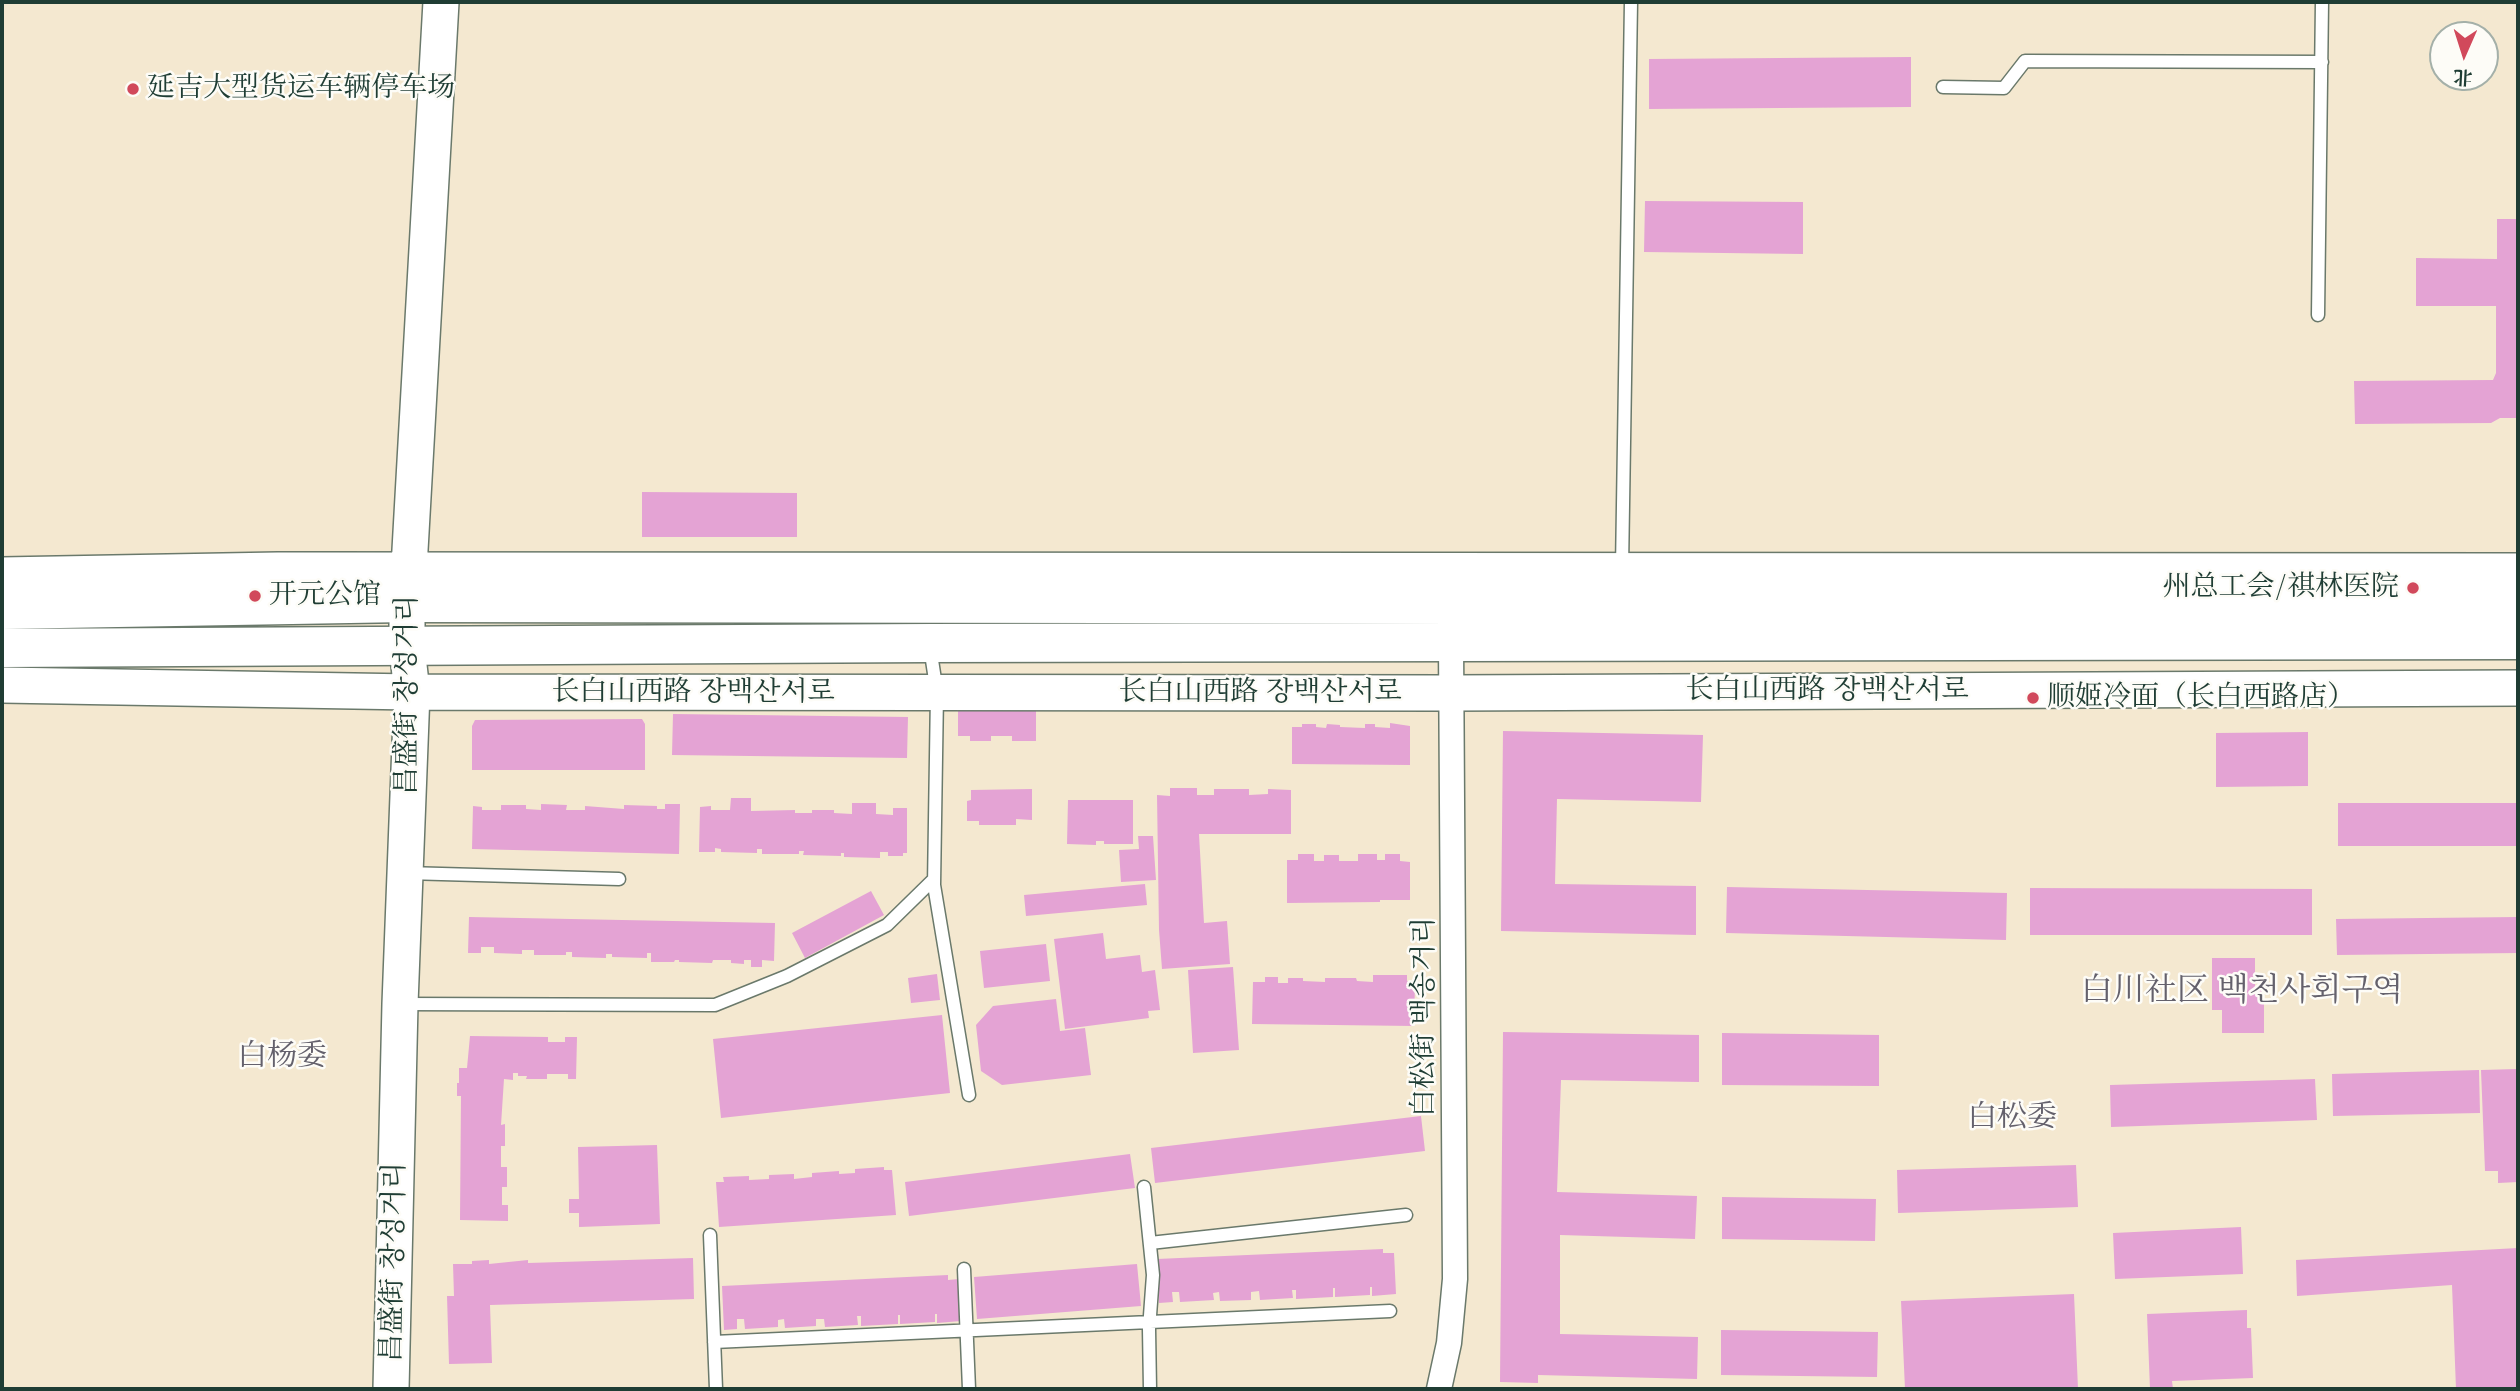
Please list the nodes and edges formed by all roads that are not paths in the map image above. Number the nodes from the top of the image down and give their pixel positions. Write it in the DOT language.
graph roads {
  1 [pos="441,2"];
  2 [pos="1631,2"];
  3 [pos="2322,2"];
  4 [pos="2322,62"];
  5 [pos="1943,87"];
  6 [pos="2318,315"];
  7 [pos="2518,571"];
  8 [pos="2,575"];
  9 [pos="408,587"];
  10 [pos="1622,588"];
  11 [pos="2518,606"];
  12 [pos="2,610"];
  13 [pos="2518,640"];
  14 [pos="930,643"];
  15 [pos="1451,643"];
  16 [pos="2,648"];
  17 [pos="407,648"];
  18 [pos="2,685"];
  19 [pos="2518,688"];
  20 [pos="412,692"];
  21 [pos="937,693"];
  22 [pos="1452,693"];
  23 [pos="405,873"];
  24 [pos="620,879"];
  25 [pos="934,879"];
  26 [pos="400,1004"];
  27 [pos="969,1095"];
  28 [pos="1144,1187"];
  29 [pos="1406,1215"];
  30 [pos="710,1236"];
  31 [pos="1150,1243"];
  32 [pos="964,1269"];
  33 [pos="1390,1311"];
  34 [pos="1149,1322"];
  35 [pos="967,1330"];
  36 [pos="714,1342"];
  37 [pos="391,1389"];
  38 [pos="716,1389"];
  39 [pos="969,1389"];
  40 [pos="1150,1389"];
  41 [pos="1439,1389"];
  1 -- 9 [label="street, 昌盛街 창성거리"];
  2 -- 10 [label="lane"];
  3 -- 4 [label="lane"];
  4 -- 5 [label="lane"];
  4 -- 6 [label="lane"];
  7 -- 10 [label="street"];
  8 -- 9 [label="street"];
  9 -- 10 [label="main road"];
  9 -- 12 [label="main road"];
  9 -- 17 [label="street, 昌盛街 창성거리"];
  10 -- 11 [label="main road"];
  13 -- 15 [label="main road, 长白山西路 장백산서로"];
  14 -- 15 [label="main road, 长白山西路 장백산서로"];
  14 -- 17 [label="main road, 长白山西路 장백산서로"];
  14 -- 21 [label="lane"];
  15 -- 22 [label="street, 白松街 백송거리"];
  16 -- 17 [label="main road, 长白山西路 장백산서로"];
  17 -- 20 [label="street, 昌盛街 창성거리"];
  18 -- 20 [label="street, 长白山西路 장백산서로"];
  19 -- 22 [label="street, 长白山西路 장백산서로"];
  20 -- 21 [label="street, 长白山西路 장백산서로"];
  20 -- 23 [label="street, 昌盛街 창성거리"];
  21 -- 22 [label="street, 长白山西路 장백산서로"];
  21 -- 25 [label="lane"];
  22 -- 41 [label="street, 白松街 백송거리"];
  23 -- 24 [label="lane"];
  23 -- 26 [label="street, 昌盛街 창성거리"];
  25 -- 26 [label="lane"];
  25 -- 27 [label="lane"];
  26 -- 37 [label="street, 昌盛街 창성거리"];
  28 -- 31 [label="lane"];
  29 -- 31 [label="lane"];
  30 -- 36 [label="lane"];
  31 -- 34 [label="lane"];
  32 -- 35 [label="lane"];
  33 -- 34 [label="lane"];
  34 -- 35 [label="lane"];
  34 -- 40 [label="lane"];
  35 -- 36 [label="lane"];
  35 -- 39 [label="lane"];
  36 -- 38 [label="lane"];
}
